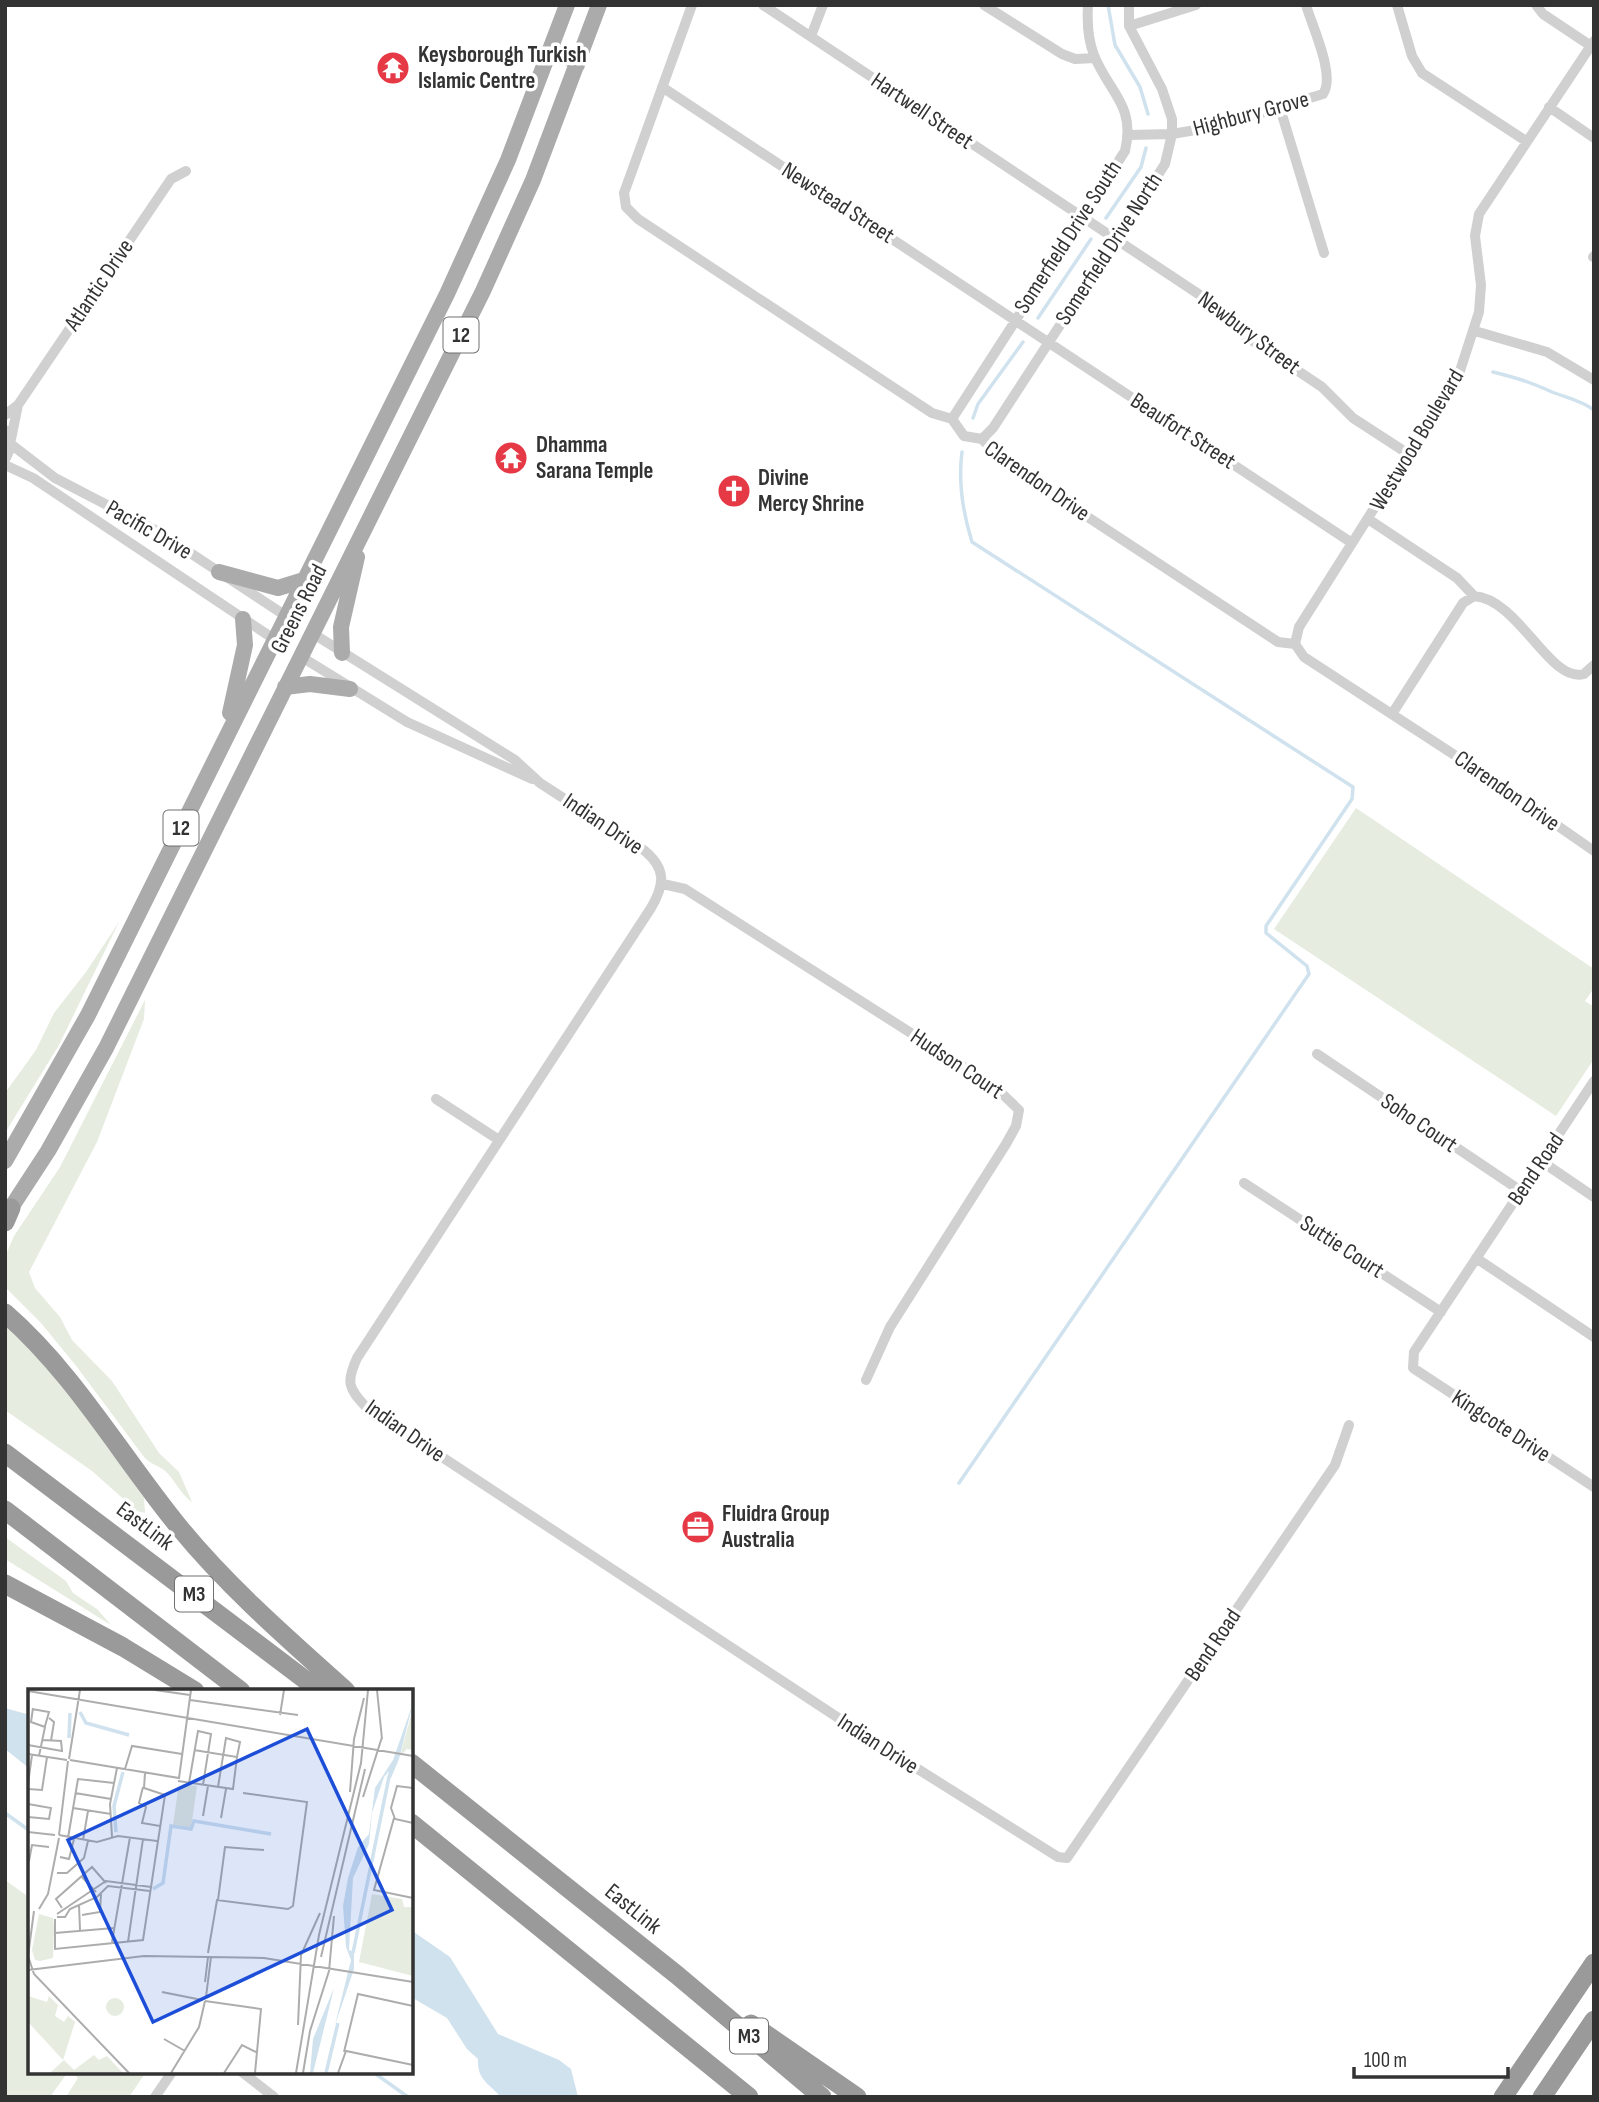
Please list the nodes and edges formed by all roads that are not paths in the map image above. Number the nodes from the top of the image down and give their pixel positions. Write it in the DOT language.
graph roads {
  1 [pos="567,5"];
  2 [pos="599,5"];
  3 [pos="692,5"];
  4 [pos="763,5"];
  5 [pos="823,5"];
  6 [pos="984,5"];
  7 [pos="1088,5"];
  8 [pos="1129,5"];
  9 [pos="1196,5"];
  10 [pos="1306,5"];
  11 [pos="1397,5"];
  12 [pos="1536,5"];
  13 [pos="1129,26"];
  14 [pos="811,36"];
  15 [pos="1592,44"];
  16 [pos="548,55"];
  17 [pos="1095,58"];
  18 [pos="577,65"];
  19 [pos="662,87"];
  20 [pos="1549,107"];
  21 [pos="1279,108"];
  22 [pos="1172,134"];
  23 [pos="1129,135"];
  24 [pos="1594,138"];
  25 [pos="1526,141"];
  26 [pos="186,171"];
  27 [pos="1081,217"];
  28 [pos="1116,240"];
  29 [pos="1324,253"];
  30 [pos="1014,320"];
  31 [pos="1475,331"];
  32 [pos="1049,343"];
  33 [pos="1594,380"];
  34 [pos="19,405"];
  35 [pos="5,415"];
  36 [pos="952,419"];
  37 [pos="10,438"];
  38 [pos="982,439"];
  39 [pos="1410,455"];
  40 [pos="5,460"];
  41 [pos="5,465"];
  42 [pos="1368,519"];
  43 [pos="363,531"];
  44 [pos="1352,542"];
  45 [pos="219,572"];
  46 [pos="304,580"];
  47 [pos="1474,596"];
  48 [pos="286,616"];
  49 [pos="243,619"];
  50 [pos="312,633"];
  51 [pos="274,639"];
  52 [pos="1295,644"];
  53 [pos="342,653"];
  54 [pos="300,656"];
  55 [pos="1594,665"];
  56 [pos="285,687"];
  57 [pos="350,689"];
  58 [pos="1392,714"];
  59 [pos="217,755"];
  60 [pos="540,783"];
  61 [pos="1594,851"];
  62 [pos="663,884"];
  63 [pos="1317,1054"];
  64 [pos="1594,1081"];
  65 [pos="436,1099"];
  66 [pos="499,1140"];
  67 [pos="5,1161"];
  68 [pos="1541,1161"];
  69 [pos="1244,1182"];
  70 [pos="1521,1191"];
  71 [pos="1594,1197"];
  72 [pos="7,1216"];
  73 [pos="1476,1258"];
  74 [pos="5,1312"];
  75 [pos="1441,1312"];
  76 [pos="1594,1337"];
  77 [pos="1411,1362"];
  78 [pos="866,1380"];
  79 [pos="1349,1425"];
  80 [pos="5,1453"];
  81 [pos="1594,1487"];
  82 [pos="5,1510"];
  83 [pos="5,1584"];
  84 [pos="192,1689"];
  85 [pos="238,1689"];
  86 [pos="317,1689"];
  87 [pos="344,1689"];
  88 [pos="413,1750"];
  89 [pos="413,1765"];
  90 [pos="413,1825"];
  91 [pos="413,1830"];
  92 [pos="450,1853"];
  93 [pos="1067,1858"];
  94 [pos="571,1890"];
  95 [pos="1594,1963"];
  96 [pos="677,1975"];
  97 [pos="1594,2020"];
  98 [pos="661,2025"];
  99 [pos="171,2074"];
  100 [pos="245,2074"];
  101 [pos="155,2097"];
  102 [pos="274,2097"];
  103 [pos="734,2097"];
  104 [pos="749,2097"];
  105 [pos="822,2097"];
  106 [pos="858,2097"];
  107 [pos="1503,2097"];
  108 [pos="1542,2097"];
  1 -- 16 [label="main road, Greens Road / 12"];
  2 -- 18 [label="main road, Greens Road / 12"];
  3 -- 19 [label="street, Clarendon Drive"];
  4 -- 14 [label="street, Hartwell Street"];
  5 -- 14 [label="street"];
  6 -- 17 [label="street"];
  7 -- 17 [label="street, Somerfield Drive South"];
  8 -- 13 [label="street, Somerfield Drive North"];
  9 -- 13 [label="street"];
  10 -- 21 [label="street, Highbury Grove"];
  11 -- 25 [label="street"];
  12 -- 15 [label="street"];
  13 -- 22 [label="street, Somerfield Drive North"];
  14 -- 27 [label="street, Hartwell Street"];
  15 -- 20 [label="street, Westwood Boulevard"];
  16 -- 18 [label="main road"];
  16 -- 46 [label="main road, Greens Road / 12"];
  17 -- 23 [label="street, Somerfield Drive South"];
  18 -- 43 [label="main road, Greens Road / 12"];
  19 -- 30 [label="street, Newstead Street"];
  19 -- 36 [label="street, Clarendon Drive"];
  20 -- 24 [label="street"];
  20 -- 25 [label="street, Westwood Boulevard"];
  21 -- 22 [label="street, Highbury Grove"];
  21 -- 29 [label="street"];
  22 -- 23 [label="street, Highbury Grove"];
  22 -- 28 [label="street, Somerfield Drive North"];
  23 -- 27 [label="street, Somerfield Drive South"];
  25 -- 31 [label="street, Westwood Boulevard"];
  26 -- 34 [label="street, Atlantic Drive"];
  27 -- 28 [label="street, Newbury Street"];
  27 -- 30 [label="street, Somerfield Drive South"];
  28 -- 32 [label="street, Somerfield Drive North"];
  28 -- 39 [label="street, Newbury Street"];
  30 -- 32 [label="street, Beaufort Street"];
  30 -- 36 [label="street, Somerfield Drive South"];
  31 -- 33 [label="street"];
  31 -- 39 [label="street, Westwood Boulevard"];
  32 -- 38 [label="street, Somerfield Drive North"];
  32 -- 44 [label="street, Beaufort Street"];
  34 -- 35 [label="street, Atlantic Drive"];
  34 -- 37 [label="street, Atlantic Drive"];
  36 -- 38 [label="street, Clarendon Drive"];
  37 -- 40 [label="street, Atlantic Drive"];
  37 -- 45 [label="street, Pacific Drive"];
  38 -- 52 [label="street, Clarendon Drive"];
  39 -- 42 [label="street, Westwood Boulevard"];
  41 -- 49 [label="street, Pacific Drive"];
  42 -- 44 [label="street, Westwood Boulevard"];
  42 -- 47 [label="street"];
  43 -- 50 [label="main road, Greens Road / 12"];
  43 -- 53 [label="main road"];
  44 -- 52 [label="street, Westwood Boulevard"];
  45 -- 46 [label="main road"];
  45 -- 48 [label="street, Pacific Drive"];
  46 -- 48 [label="main road, Greens Road / 12"];
  47 -- 55 [label="street"];
  47 -- 58 [label="street"];
  48 -- 50 [label="main road"];
  48 -- 51 [label="main road, Greens Road / 12"];
  49 -- 51 [label="street, Pacific Drive"];
  49 -- 59 [label="main road"];
  50 -- 53 [label="street, Indian Drive"];
  50 -- 54 [label="main road, Greens Road / 12"];
  51 -- 54 [label="main road"];
  51 -- 59 [label="main road, Greens Road / 12"];
  52 -- 58 [label="street, Clarendon Drive"];
  53 -- 60 [label="street, Indian Drive"];
  54 -- 56 [label="main road, Greens Road / 12"];
  54 -- 57 [label="street, Indian Drive"];
  56 -- 57 [label="main road"];
  56 -- 72 [label="main road, Greens Road / 12"];
  57 -- 60 [label="street, Indian Drive"];
  58 -- 61 [label="street, Clarendon Drive"];
  59 -- 67 [label="main road, Greens Road / 12"];
  60 -- 62 [label="street, Indian Drive"];
  62 -- 66 [label="street, Indian Drive"];
  62 -- 78 [label="street, Hudson Court"];
  63 -- 70 [label="street, Soho Court"];
  64 -- 68 [label="street, Bend Road"];
  65 -- 66 [label="street"];
  66 -- 93 [label="street, Indian Drive"];
  68 -- 70 [label="street, Bend Road"];
  68 -- 71 [label="street"];
  69 -- 75 [label="street, Suttie Court"];
  70 -- 73 [label="street, Bend Road"];
  73 -- 75 [label="street, Bend Road"];
  73 -- 76 [label="street"];
  74 -- 87 [label="highway"];
  75 -- 77 [label="street, Bend Road"];
  77 -- 81 [label="street, Kingcote Drive"];
  79 -- 93 [label="street, Bend Road"];
  80 -- 86 [label="highway, EastLink / M3"];
  82 -- 85 [label="highway, M3"];
  83 -- 84 [label="highway"];
  88 -- 94 [label="highway"];
  89 -- 94 [label="highway, EastLink / M3"];
  90 -- 92 [label="highway, M3"];
  91 -- 92 [label="highway"];
  92 -- 98 [label="highway, M3"];
  94 -- 96 [label="highway, EastLink / M3"];
  95 -- 107 [label="highway"];
  96 -- 105 [label="highway, EastLink / M3"];
  96 -- 106 [label="highway"];
  97 -- 108 [label="highway"];
  98 -- 103 [label="highway"];
  98 -- 104 [label="highway, M3"];
  99 -- 101 [label="street"];
  100 -- 102 [label="street"];
}
